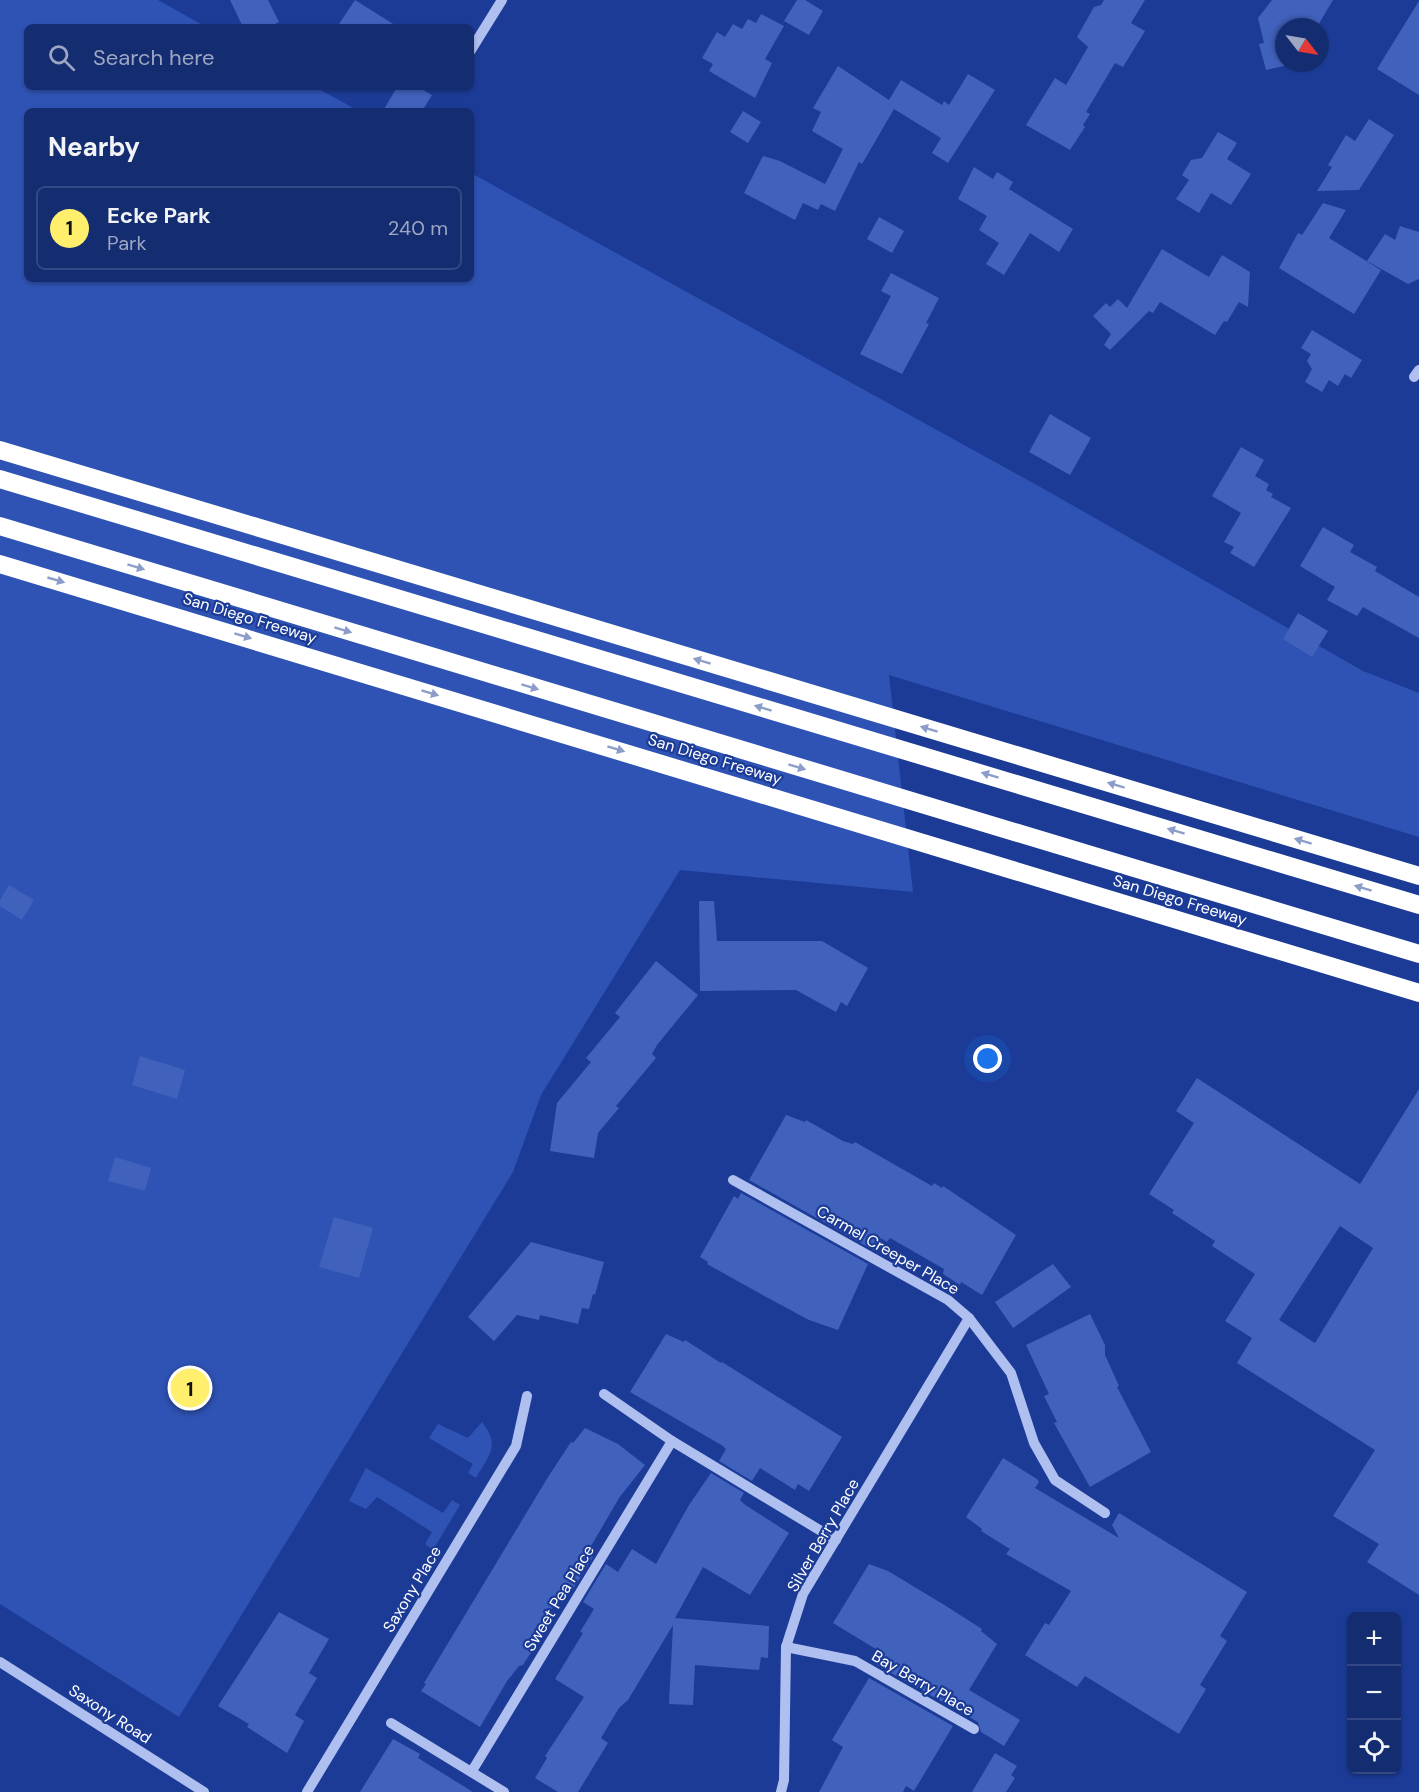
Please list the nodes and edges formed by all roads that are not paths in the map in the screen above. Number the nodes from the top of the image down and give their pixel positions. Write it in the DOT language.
graph roads {
  1 [pos="502,0"];
  2 [pos="474,45"];
  3 [pos="0,450"];
  4 [pos="0,479"];
  5 [pos="0,526"];
  6 [pos="0,564"];
  7 [pos="1419,876"];
  8 [pos="1419,905"];
  9 [pos="1419,954"];
  10 [pos="1419,993"];
  11 [pos="733,1180"];
  12 [pos="969,1318"];
  13 [pos="604,1394"];
  14 [pos="527,1396"];
  15 [pos="672,1441"];
  16 [pos="1105,1513"];
  17 [pos="836,1540"];
  18 [pos="786,1647"];
  19 [pos="0,1662"];
  20 [pos="392,1723"];
  21 [pos="974,1729"];
  22 [pos="472,1771"];
  23 [pos="204,1792"];
  24 [pos="307,1792"];
  25 [pos="504,1792"];
  26 [pos="781,1792"];
  1 -- 2 [label="street"];
  7 -- 3 [label="highway, one-way"];
  8 -- 4 [label="highway, one-way"];
  5 -- 9 [label="highway, one-way"];
  6 -- 10 [label="highway, San Diego Freeway, one-way"];
  11 -- 12 [label="street, Carmel Creeper Place"];
  12 -- 16 [label="street, Carmel Creeper Place"];
  12 -- 17 [label="street, Silver Berry Place"];
  13 -- 15 [label="street"];
  14 -- 24 [label="street, Saxony Place"];
  15 -- 17 [label="street"];
  15 -- 22 [label="street, Sweet Pea Place"];
  17 -- 18 [label="street, Silver Berry Place"];
  18 -- 21 [label="street, Bay Berry Place"];
  18 -- 26 [label="street, Silver Berry Place"];
  19 -- 23 [label="street, Saxony Road"];
  20 -- 22 [label="street"];
  22 -- 25 [label="street"];
}
